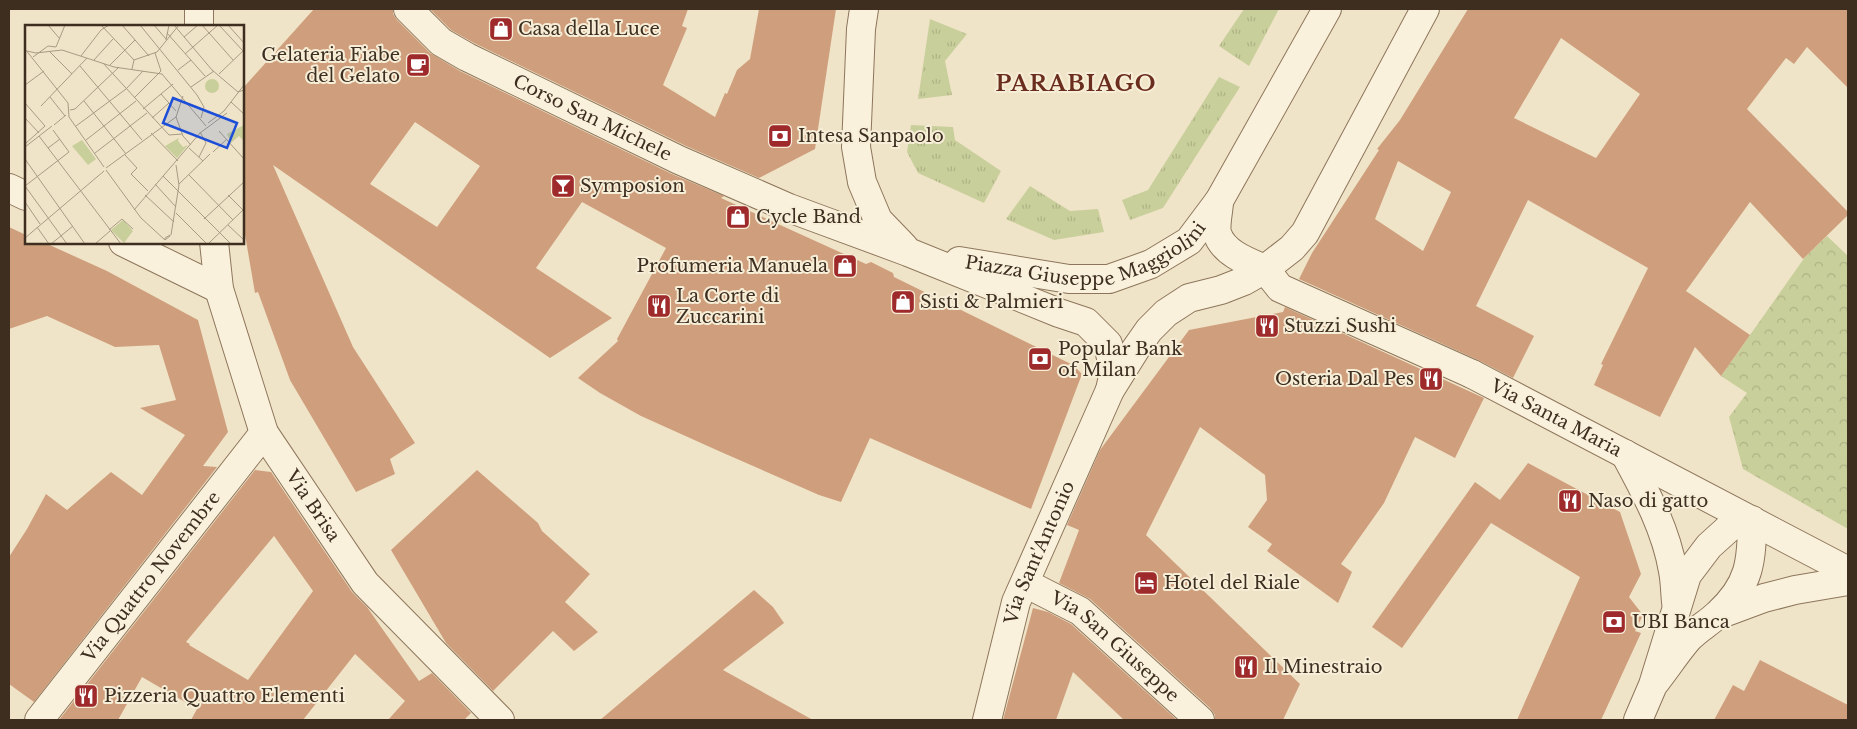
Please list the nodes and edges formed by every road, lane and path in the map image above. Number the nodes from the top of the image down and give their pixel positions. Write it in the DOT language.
graph roads {
  1 [pos="199,9"];
  2 [pos="408,9"];
  3 [pos="864,9"];
  4 [pos="1327,9"];
  5 [pos="1425,9"];
  6 [pos="200,25"];
  7 [pos="9,188"];
  8 [pos="25,196"];
  9 [pos="1219,201"];
  10 [pos="790,208"];
  11 [pos="127,244"];
  12 [pos="214,244"];
  13 [pos="908,252"];
  14 [pos="1265,269"];
  15 [pos="219,289"];
  16 [pos="1110,390"];
  17 [pos="264,433"];
  18 [pos="1625,454"];
  19 [pos="1752,520"];
  20 [pos="1848,570"];
  21 [pos="1848,581"];
  22 [pos="1025,583"];
  23 [pos="1676,609"];
  24 [pos="1717,616"];
  25 [pos="1653,685"];
  26 [pos="39,720"];
  27 [pos="500,720"];
  28 [pos="987,720"];
  29 [pos="1200,720"];
  30 [pos="1638,720"];
  1 -- 6 [label="street"];
  2 -- 10 [label="street, Corso San Michele"];
  3 -- 13 [label="street, Piazza Giuseppe Maggiolini"];
  4 -- 9 [label="street, Piazza Giuseppe Maggiolini"];
  5 -- 14 [label="street"];
  7 -- 8 [label="street"];
  9 -- 13 [label="street, Piazza Giuseppe Maggiolini"];
  9 -- 14 [label="street, Piazza Giuseppe Maggiolini"];
  10 -- 13 [label="street, Piazza Giuseppe Maggiolini"];
  11 -- 15 [label="street"];
  12 -- 15 [label="street, Via Brisa"];
  13 -- 16 [label="street, Piazza Giuseppe Maggiolini"];
  14 -- 16 [label="street"];
  14 -- 18 [label="street, Via Santa Maria"];
  15 -- 17 [label="street, Via Brisa"];
  16 -- 22 [label="street, Via Sant'Antonio"];
  17 -- 26 [label="street, Via Quattro Novembre"];
  17 -- 27 [label="street, Via Brisa"];
  18 -- 19 [label="street, Via Santa Maria"];
  18 -- 23 [label="street"];
  19 -- 20 [label="street, Via Santa Maria"];
  19 -- 23 [label="street"];
  19 -- 24 [label="street"];
  21 -- 24 [label="street"];
  22 -- 28 [label="street, Via Sant'Antonio"];
  22 -- 29 [label="street, Via San Giuseppe"];
  23 -- 25 [label="street"];
  24 -- 25 [label="street"];
  25 -- 30 [label="street"];
}
